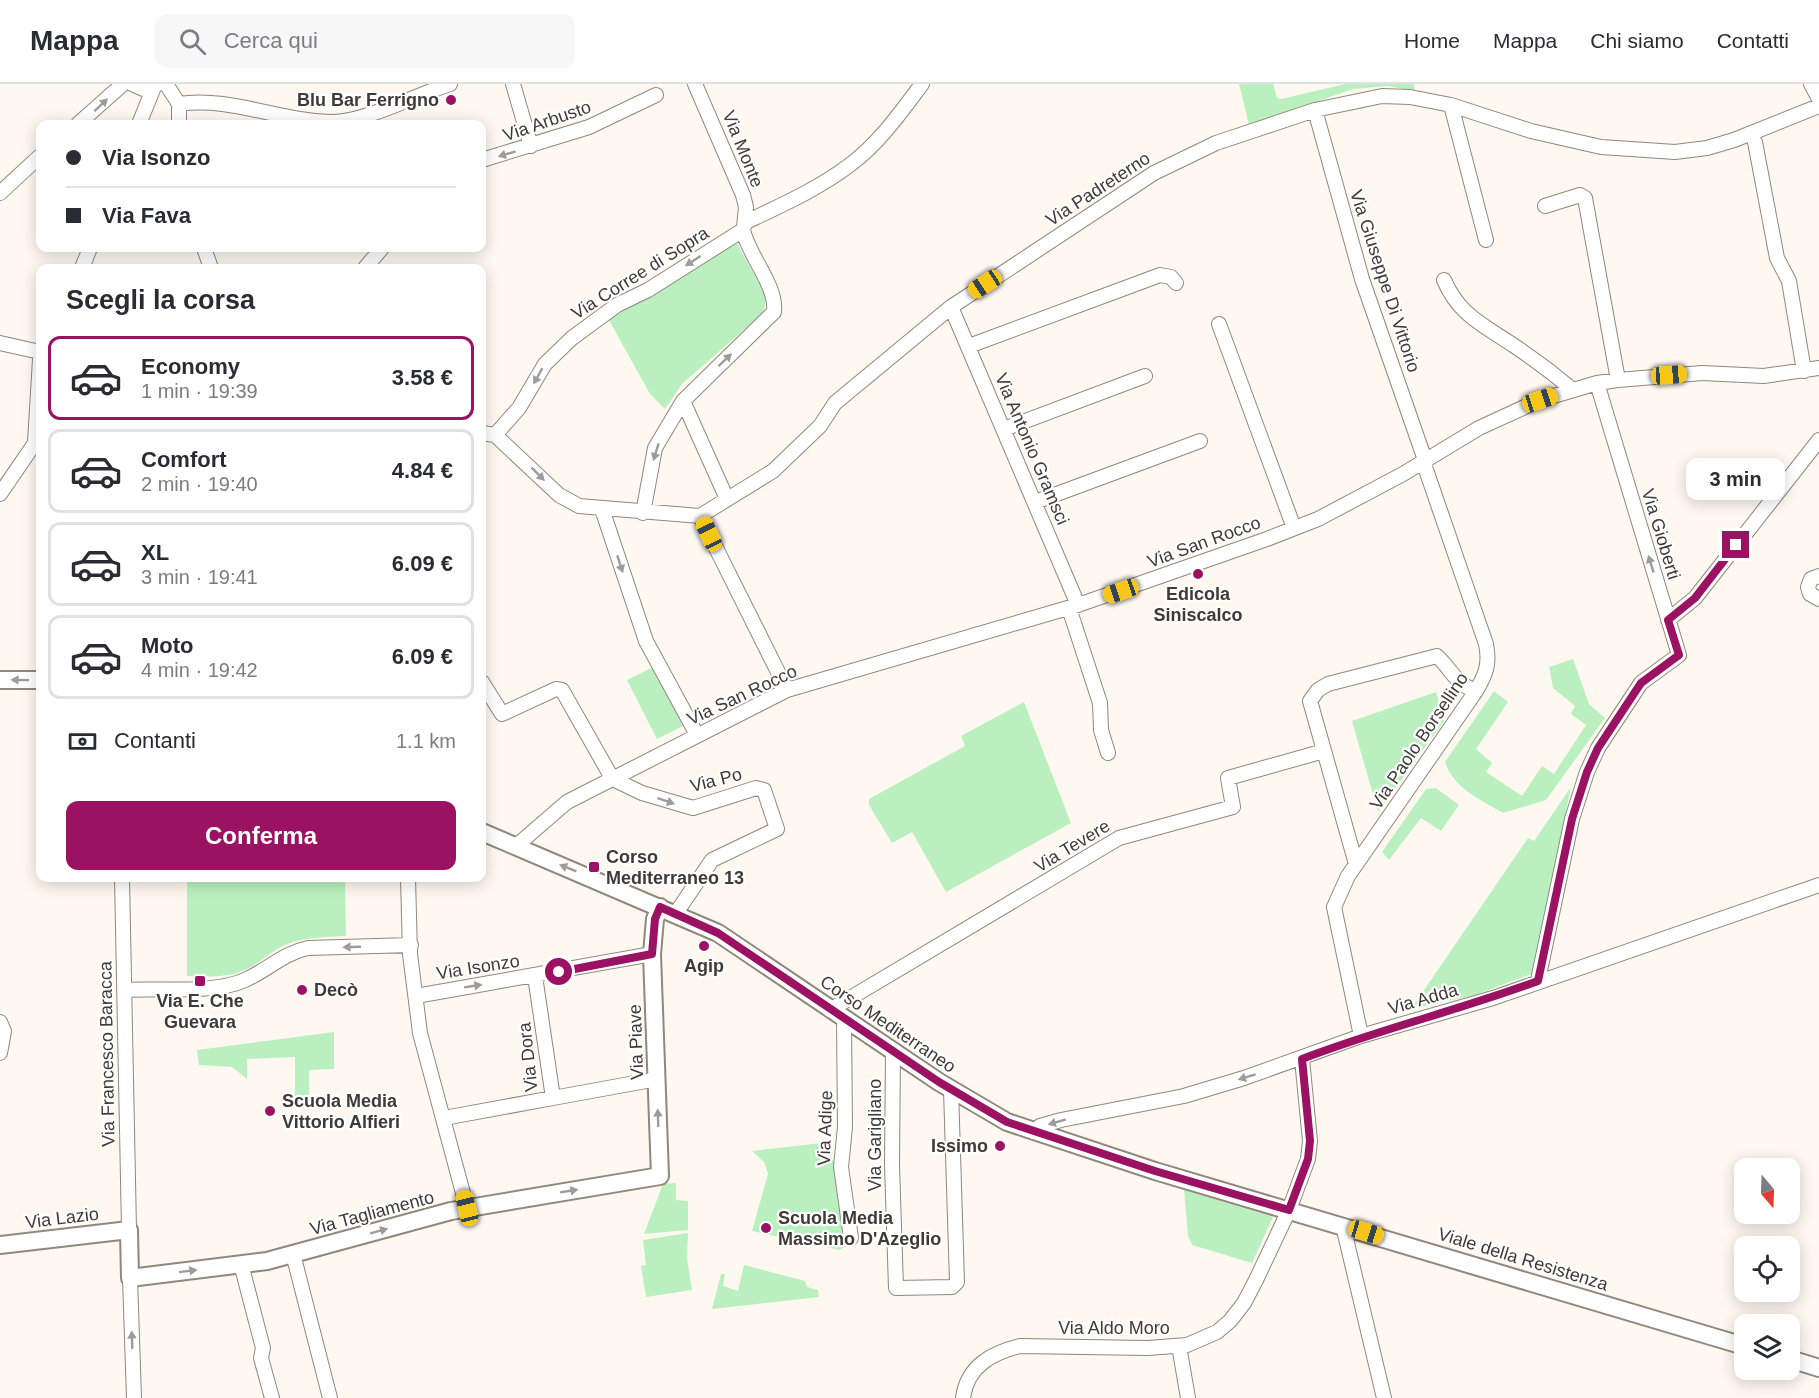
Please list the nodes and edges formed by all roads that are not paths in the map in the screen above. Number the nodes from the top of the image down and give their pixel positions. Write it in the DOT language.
graph roads {
  1 [pos="123,84"];
  2 [pos="132,84"];
  3 [pos="450,84"];
  4 [pos="513,84"];
  5 [pos="695,84"];
  6 [pos="922,84"];
  7 [pos="1811,84"];
  8 [pos="159,85"];
  9 [pos="656,95"];
  10 [pos="1819,99"];
  11 [pos="179,104"];
  12 [pos="1451,105"];
  13 [pos="1819,106"];
  14 [pos="1315,110"];
  15 [pos="82,120"];
  16 [pos="141,120"];
  17 [pos="179,120"];
  18 [pos="314,120"];
  19 [pos="342,120"];
  20 [pos="1755,142"];
  21 [pos="531,146"];
  22 [pos="36,159"];
  23 [pos="486,159"];
  24 [pos="0,171"];
  25 [pos="10,182"];
  26 [pos="0,194"];
  27 [pos="1545,206"];
  28 [pos="744,226"];
  29 [pos="1486,240"];
  30 [pos="378,252"];
  31 [pos="368,264"];
  32 [pos="1444,280"];
  33 [pos="1176,284"];
  34 [pos="951,307"];
  35 [pos="1219,324"];
  36 [pos="0,344"];
  37 [pos="969,345"];
  38 [pos="36,351"];
  39 [pos="1819,368"];
  40 [pos="1804,371"];
  41 [pos="1145,376"];
  42 [pos="1618,380"];
  43 [pos="1597,382"];
  44 [pos="1573,390"];
  45 [pos="683,401"];
  46 [pos="1004,429"];
  47 [pos="488,434"];
  48 [pos="36,439"];
  49 [pos="1819,440"];
  50 [pos="1200,441"];
  51 [pos="1424,461"];
  52 [pos="0,494"];
  53 [pos="727,499"];
  54 [pos="1035,502"];
  55 [pos="602,509"];
  56 [pos="643,513"];
  57 [pos="700,516"];
  58 [pos="1294,528"];
  59 [pos="1819,576"];
  60 [pos="1819,599"];
  61 [pos="1074,607"];
  62 [pos="1668,620"];
  63 [pos="0,680"];
  64 [pos="36,680"];
  65 [pos="486,688"];
  66 [pos="787,690"];
  67 [pos="1476,691"];
  68 [pos="697,735"];
  69 [pos="1324,751"];
  70 [pos="1108,753"];
  71 [pos="612,778"];
  72 [pos="486,834"];
  73 [pos="515,847"];
  74 [pos="1356,864"];
  75 [pos="122,882"];
  76 [pos="408,882"];
  77 [pos="1819,885"];
  78 [pos="660,907"];
  79 [pos="676,913"];
  80 [pos="411,945"];
  81 [pos="652,954"];
  82 [pos="535,976"];
  83 [pos="1538,981"];
  84 [pos="124,990"];
  85 [pos="416,996"];
  86 [pos="837,1014"];
  87 [pos="0,1022"];
  88 [pos="1361,1036"];
  89 [pos="893,1051"];
  90 [pos="0,1053"];
  91 [pos="1302,1059"];
  92 [pos="657,1079"];
  93 [pos="951,1090"];
  94 [pos="553,1098"];
  95 [pos="444,1118"];
  96 [pos="1034,1132"];
  97 [pos="660,1176"];
  98 [pos="467,1208"];
  99 [pos="1289,1210"];
  100 [pos="1343,1226"];
  101 [pos="129,1230"];
  102 [pos="851,1238"];
  103 [pos="0,1245"];
  104 [pos="293,1254"];
  105 [pos="241,1264"];
  106 [pos="130,1278"];
  107 [pos="1734,1343"];
  108 [pos="1179,1346"];
  109 [pos="1800,1362"];
  110 [pos="1819,1368"];
  111 [pos="134,1398"];
  112 [pos="272,1398"];
  113 [pos="330,1398"];
  114 [pos="963,1398"];
  115 [pos="1188,1398"];
  116 [pos="1384,1398"];
  15 -- 1 [label="street, one-way"];
  2 -- 8 [label="street"];
  3 -- 19 [label="street"];
  4 -- 21 [label="street"];
  5 -- 28 [label="street, Via Monte"];
  6 -- 28 [label="street, Via Corree di Sopra"];
  7 -- 10 [label="street"];
  8 -- 11 [label="street"];
  8 -- 16 [label="street"];
  9 -- 21 [label="street, Via Arbusto"];
  11 -- 17 [label="street"];
  11 -- 18 [label="street"];
  12 -- 13 [label="street, Via Padreterno"];
  12 -- 14 [label="street, Via Padreterno"];
  12 -- 29 [label="street"];
  14 -- 34 [label="street, Via Padreterno"];
  14 -- 51 [label="street, Via Giuseppe Di Vittorio"];
  20 -- 40 [label="street"];
  21 -- 23 [label="street, Via Arbusto, one-way"];
  22 -- 25 [label="street"];
  24 -- 25 [label="street"];
  25 -- 26 [label="street"];
  27 -- 42 [label="street"];
  45 -- 28 [label="street, Via Monte, one-way"];
  28 -- 47 [label="street, Via Corree di Sopra, one-way"];
  30 -- 31 [label="street"];
  32 -- 44 [label="street"];
  33 -- 37 [label="street"];
  34 -- 37 [label="street, Via Antonio Gramsci"];
  34 -- 53 [label="street, Via Padreterno"];
  35 -- 58 [label="street"];
  36 -- 38 [label="street"];
  37 -- 46 [label="street, Via Antonio Gramsci"];
  39 -- 40 [label="street, Via San Rocco"];
  40 -- 42 [label="street, Via San Rocco"];
  41 -- 46 [label="street"];
  42 -- 43 [label="street, Via San Rocco"];
  43 -- 44 [label="street, Via San Rocco"];
  62 -- 43 [label="street, Via Gioberti, one-way"];
  44 -- 51 [label="street, Via San Rocco"];
  45 -- 53 [label="street"];
  45 -- 56 [label="street, one-way"];
  46 -- 54 [label="street, Via Antonio Gramsci"];
  47 -- 55 [label="street, one-way"];
  48 -- 52 [label="street"];
  49 -- 62 [label="street"];
  50 -- 54 [label="street"];
  51 -- 58 [label="street, Via San Rocco"];
  51 -- 67 [label="street, Via Paolo Borsellino"];
  53 -- 57 [label="street, Via Padreterno"];
  54 -- 61 [label="street, Via Antonio Gramsci"];
  55 -- 56 [label="street"];
  55 -- 68 [label="street, one-way"];
  56 -- 57 [label="street"];
  57 -- 66 [label="street"];
  58 -- 61 [label="street, Via San Rocco"];
  59 -- 60 [label="street"];
  61 -- 66 [label="street, Via San Rocco"];
  61 -- 70 [label="street, Via Antonio Gramsci"];
  62 -- 83 [label="street, Via Gioberti"];
  64 -- 63 [label="main road, one-way"];
  65 -- 71 [label="street"];
  66 -- 68 [label="street, Via San Rocco"];
  67 -- 69 [label="street"];
  67 -- 74 [label="street, Via Paolo Borsellino"];
  68 -- 71 [label="street, Via San Rocco"];
  69 -- 74 [label="street"];
  69 -- 86 [label="street, Via Tevere"];
  71 -- 73 [label="street, Via San Rocco"];
  71 -- 79 [label="street, Via Po, one-way"];
  72 -- 73 [label="main road, Corso Mediterraneo"];
  78 -- 73 [label="main road, Corso Mediterraneo, one-way"];
  74 -- 88 [label="street, Via Paolo Borsellino"];
  75 -- 84 [label="street, Via Francesco Baracca"];
  76 -- 80 [label="street"];
  77 -- 83 [label="street, Via Adda"];
  78 -- 79 [label="main road, Corso Mediterraneo"];
  78 -- 81 [label="main road, Via Piave"];
  79 -- 86 [label="main road, Corso Mediterraneo"];
  80 -- 84 [label="street, one-way"];
  80 -- 85 [label="street"];
  81 -- 82 [label="street, Via Isonzo"];
  81 -- 92 [label="main road, Via Piave"];
  85 -- 82 [label="street, Via Isonzo, one-way"];
  82 -- 94 [label="street, Via Dora"];
  83 -- 88 [label="street, Via Adda"];
  84 -- 101 [label="street, Via Francesco Baracca"];
  85 -- 95 [label="street"];
  86 -- 89 [label="main road, Corso Mediterraneo"];
  86 -- 102 [label="street, Via Adige"];
  87 -- 90 [label="street"];
  88 -- 91 [label="street, Via Adda"];
  89 -- 93 [label="main road, Corso Mediterraneo"];
  89 -- 93 [label="street, Via Garigliano"];
  91 -- 96 [label="street, Via Adda, one-way"];
  91 -- 99 [label="street, Via Aldo Moro"];
  92 -- 94 [label="street"];
  97 -- 92 [label="main road, Via Piave, one-way"];
  93 -- 96 [label="main road, Corso Mediterraneo"];
  94 -- 95 [label="street, Via Dora"];
  95 -- 98 [label="street"];
  96 -- 99 [label="main road, Corso Mediterraneo"];
  98 -- 97 [label="main road, Via Tagliamento, one-way"];
  104 -- 98 [label="main road, Via Tagliamento, one-way"];
  99 -- 100 [label="main road, Viale della Resistenza"];
  99 -- 108 [label="street, Via Aldo Moro"];
  100 -- 107 [label="main road, Viale della Resistenza"];
  100 -- 116 [label="street"];
  101 -- 103 [label="main road, Via Lazio"];
  101 -- 106 [label="main road"];
  104 -- 105 [label="main road, Via Tagliamento"];
  104 -- 113 [label="street"];
  106 -- 105 [label="main road, Via Tagliamento, one-way"];
  105 -- 112 [label="street"];
  111 -- 106 [label="street, one-way"];
  108 -- 114 [label="street, Via Aldo Moro"];
  108 -- 115 [label="street"];
  109 -- 110 [label="main road"];
}
